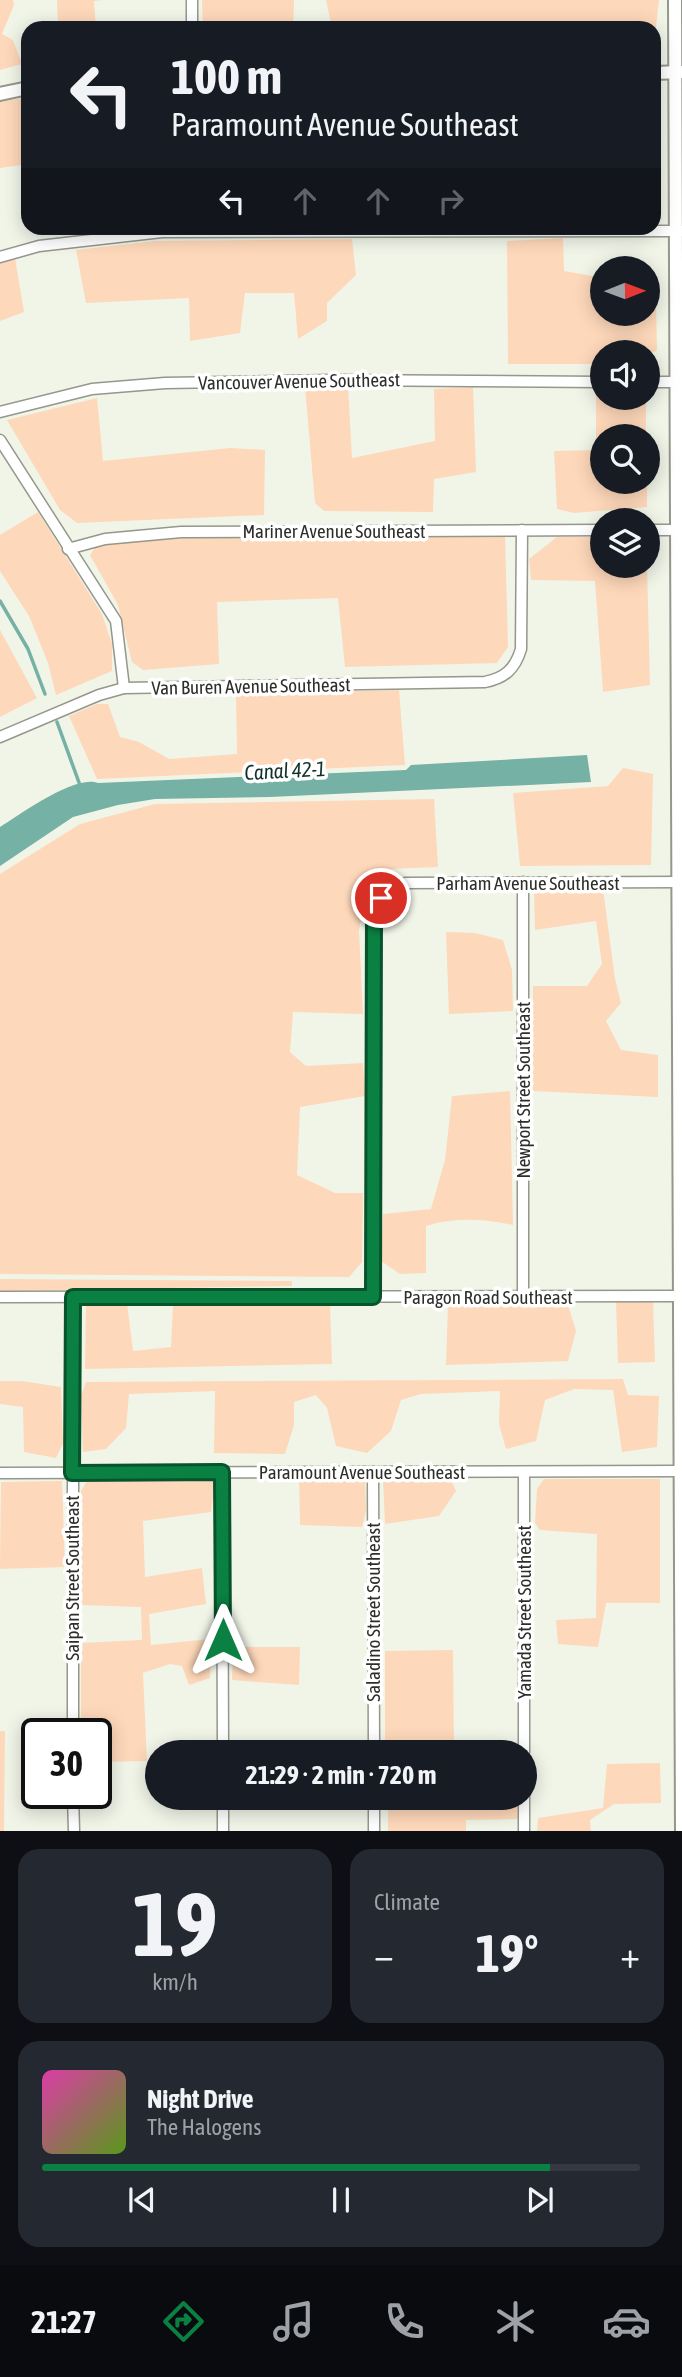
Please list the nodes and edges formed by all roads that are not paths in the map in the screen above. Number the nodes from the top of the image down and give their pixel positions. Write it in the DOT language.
graph roads {
  1 [pos="192,0"];
  2 [pos="675,0"];
  3 [pos="192,21"];
  4 [pos="678,72"];
  5 [pos="21,90"];
  6 [pos="0,94"];
  7 [pos="661,231"];
  8 [pos="680,231"];
  9 [pos="135,235"];
  10 [pos="0,257"];
  11 [pos="590,382"];
  12 [pos="660,382"];
  13 [pos="679,383"];
  14 [pos="0,412"];
  15 [pos="0,440"];
  16 [pos="522,530"];
  17 [pos="590,530"];
  18 [pos="660,530"];
  19 [pos="678,530"];
  20 [pos="68,549"];
  21 [pos="680,618"];
  22 [pos="124,688"];
  23 [pos="0,737"];
  24 [pos="681,793"];
  25 [pos="523,882"];
  26 [pos="680,882"];
  27 [pos="681,1296"];
  28 [pos="0,1297"];
  29 [pos="73,1297"];
  30 [pos="373,1297"];
  31 [pos="523,1297"];
  32 [pos="682,1384"];
  33 [pos="681,1471"];
  34 [pos="222,1472"];
  35 [pos="373,1472"];
  36 [pos="524,1472"];
  37 [pos="0,1473"];
  38 [pos="72,1473"];
  39 [pos="73,1718"];
  40 [pos="223,1740"];
  41 [pos="374,1740"];
  42 [pos="524,1740"];
  43 [pos="73,1809"];
  44 [pos="223,1810"];
  45 [pos="374,1810"];
  46 [pos="524,1810"];
  47 [pos="74,1831"];
  48 [pos="223,1831"];
  49 [pos="374,1831"];
  50 [pos="524,1831"];
  51 [pos="682,1831"];
  1 -- 3 [label="street"];
  2 -- 4 [label="street"];
  4 -- 8 [label="street"];
  5 -- 6 [label="street"];
  7 -- 8 [label="street"];
  8 -- 13 [label="street"];
  9 -- 10 [label="street"];
  11 -- 14 [label="street, Vancouver Avenue Southeast"];
  12 -- 13 [label="street"];
  13 -- 19 [label="street"];
  15 -- 20 [label="street"];
  16 -- 17 [label="street, Mariner Avenue Southeast"];
  16 -- 20 [label="street, Mariner Avenue Southeast"];
  16 -- 22 [label="street, Van Buren Avenue Southeast"];
  18 -- 19 [label="street"];
  19 -- 21 [label="street"];
  20 -- 22 [label="street"];
  21 -- 24 [label="street"];
  22 -- 23 [label="street, Van Buren Avenue Southeast"];
  24 -- 26 [label="street"];
  25 -- 26 [label="street, Parham Avenue Southeast"];
  25 -- 30 [label="street, Parham Avenue Southeast"];
  25 -- 31 [label="street, Newport Street Southeast"];
  26 -- 27 [label="street"];
  27 -- 31 [label="street, Paragon Road Southeast"];
  27 -- 32 [label="street"];
  28 -- 29 [label="street, Paragon Road Southeast"];
  29 -- 30 [label="street, Paragon Road Southeast"];
  29 -- 38 [label="street, Saipan Street Southeast"];
  30 -- 31 [label="street, Paragon Road Southeast"];
  32 -- 33 [label="street"];
  33 -- 36 [label="street, Paramount Avenue Southeast"];
  33 -- 51 [label="street"];
  34 -- 35 [label="street, Paramount Avenue Southeast"];
  34 -- 38 [label="street, Paramount Avenue Southeast"];
  34 -- 40 [label="street"];
  35 -- 36 [label="street, Paramount Avenue Southeast"];
  35 -- 41 [label="street, Saladino Street Southeast"];
  36 -- 42 [label="street, Yamada Street Southeast"];
  37 -- 38 [label="street, Paramount Avenue Southeast"];
  38 -- 39 [label="street, Saipan Street Southeast"];
  43 -- 47 [label="street"];
  44 -- 48 [label="street"];
  45 -- 49 [label="street"];
  46 -- 50 [label="street"];
}
